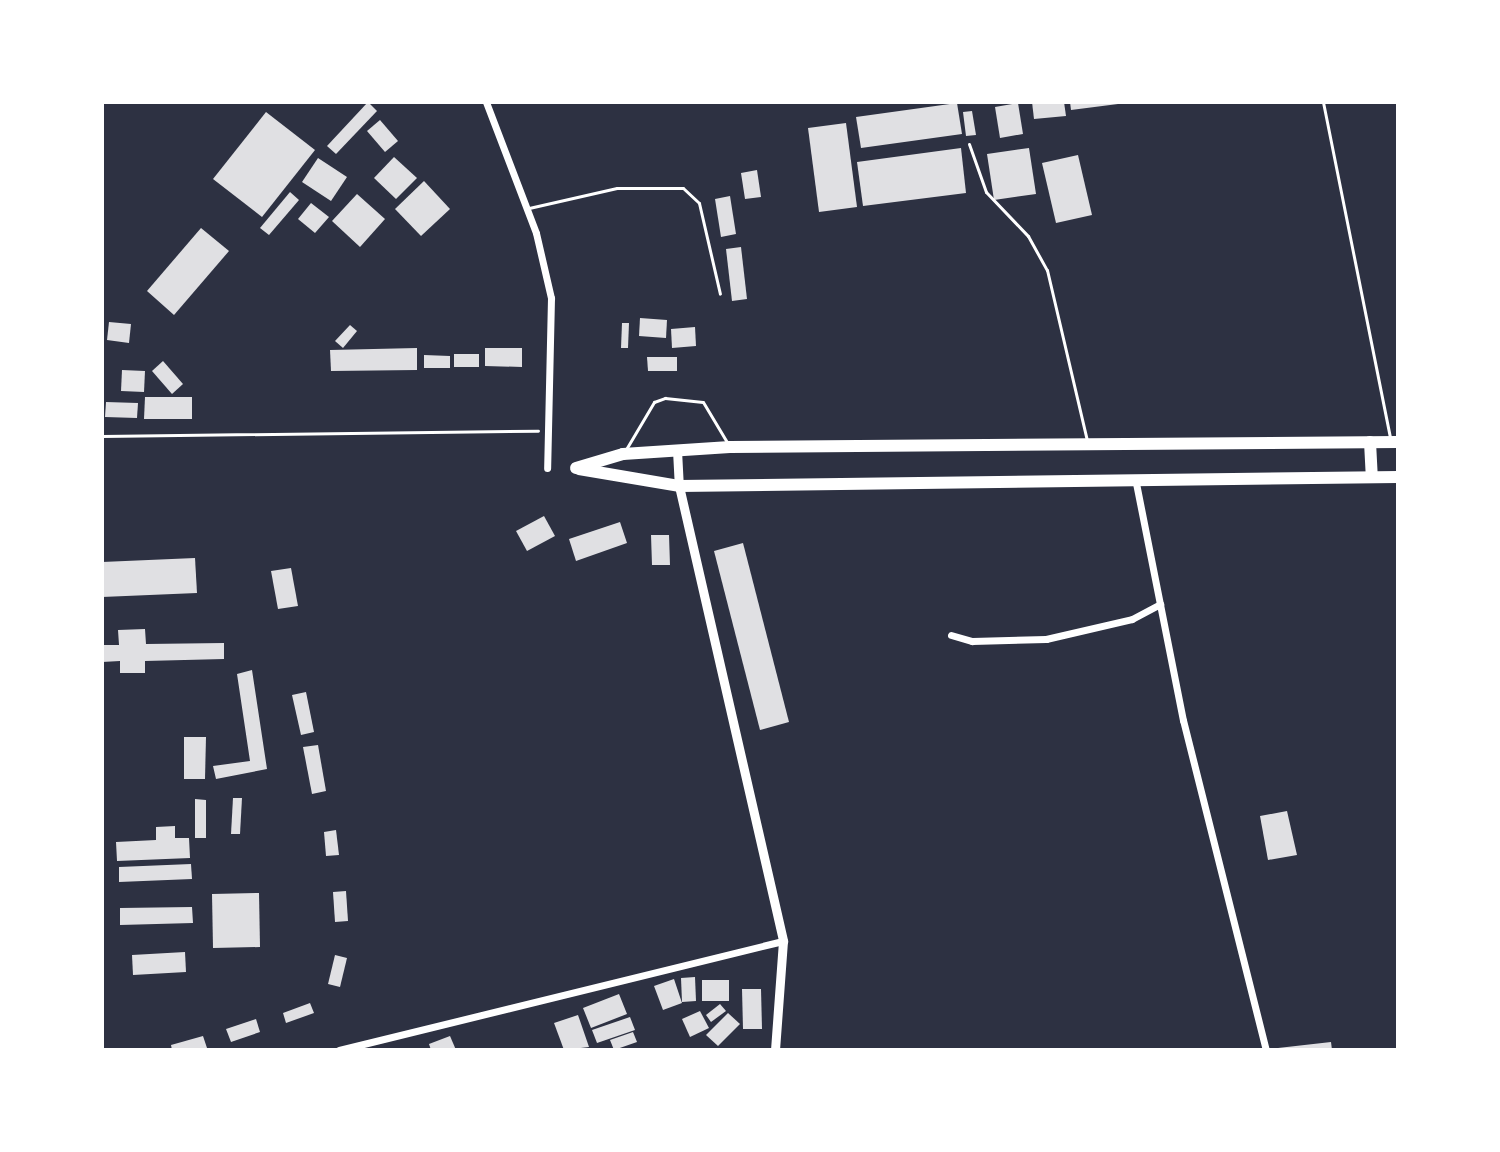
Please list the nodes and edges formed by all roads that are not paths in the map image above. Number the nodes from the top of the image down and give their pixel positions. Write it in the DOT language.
graph roads {
  1 [pos="486,102"];
  2 [pos="1323,102"];
  3 [pos="969,144"];
  4 [pos="526,208"];
  5 [pos="720,294"];
  6 [pos="1087,441"];
  7 [pos="1370,442"];
  8 [pos="1394,442"];
  9 [pos="730,447"];
  10 [pos="677,450"];
  11 [pos="623,454"];
  12 [pos="547,468"];
  13 [pos="1372,477"];
  14 [pos="1398,477"];
  15 [pos="1136,483"];
  16 [pos="679,486"];
  17 [pos="1160,604"];
  18 [pos="951,635"];
  19 [pos="783,941"];
  20 [pos="339,1050"];
  21 [pos="775,1050"];
  22 [pos="1266,1050"];
  1 -- 4 [label="street"];
  2 -- 8 [label="lane"];
  3 -- 6 [label="lane"];
  4 -- 5 [label="lane"];
  4 -- 12 [label="street"];
  6 -- 7 [label="highway"];
  6 -- 9 [label="highway"];
  7 -- 8 [label="highway"];
  7 -- 13 [label="highway"];
  9 -- 10 [label="highway"];
  9 -- 11 [label="lane"];
  10 -- 11 [label="highway"];
  10 -- 16 [label="street"];
  11 -- 16 [label="highway"];
  13 -- 14 [label="highway"];
  13 -- 15 [label="highway"];
  15 -- 16 [label="highway"];
  15 -- 17 [label="street"];
  16 -- 19 [label="street"];
  17 -- 18 [label="street"];
  17 -- 22 [label="street"];
  19 -- 20 [label="street"];
  19 -- 21 [label="street"];
}
